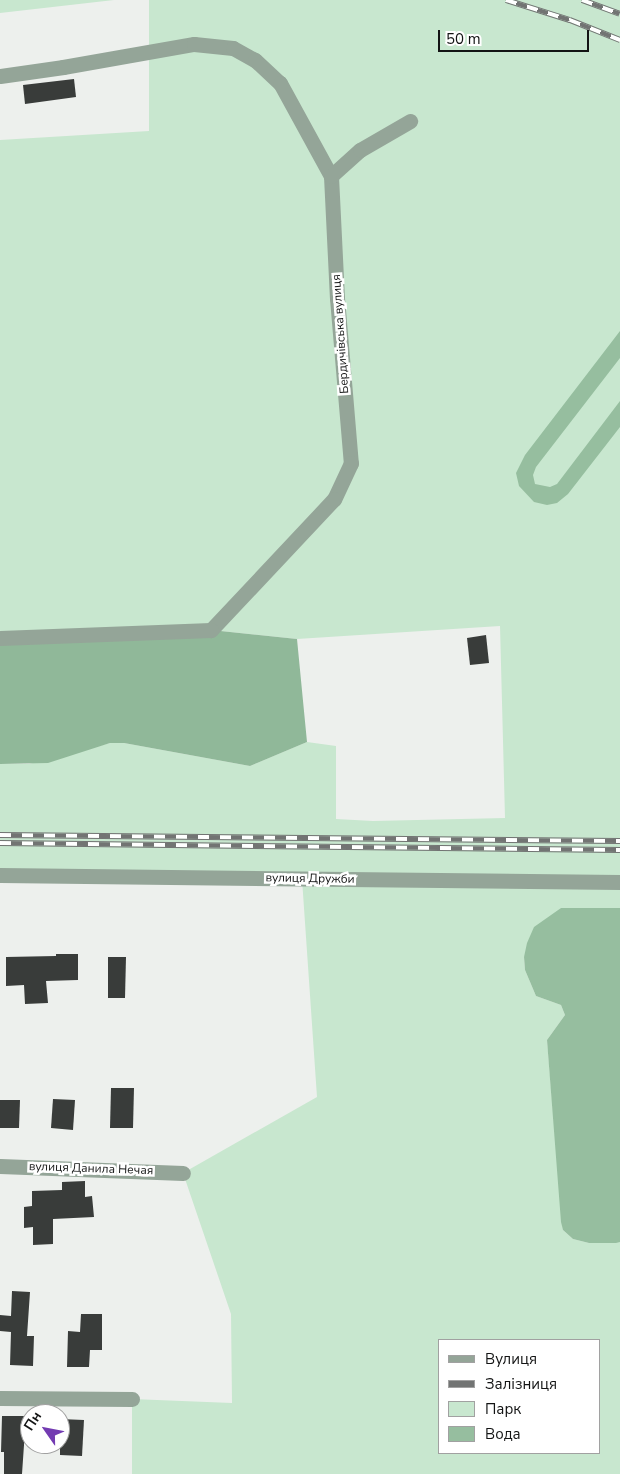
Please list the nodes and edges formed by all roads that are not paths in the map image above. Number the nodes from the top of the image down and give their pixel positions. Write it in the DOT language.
graph roads {
  1 [pos="0,76"];
  2 [pos="410,121"];
  3 [pos="331,176"];
  4 [pos="0,638"];
  5 [pos="0,875"];
  6 [pos="620,882"];
  7 [pos="0,1166"];
  8 [pos="183,1173"];
  9 [pos="0,1398"];
  10 [pos="132,1399"];
  1 -- 3 [label="street, Бердичівська вулиця"];
  2 -- 3 [label="street"];
  3 -- 4 [label="street, Бердичівська вулиця"];
  5 -- 6 [label="street, вулиця Дружби"];
  7 -- 8 [label="street, вулиця Данила Нечая"];
  9 -- 10 [label="street"];
}
